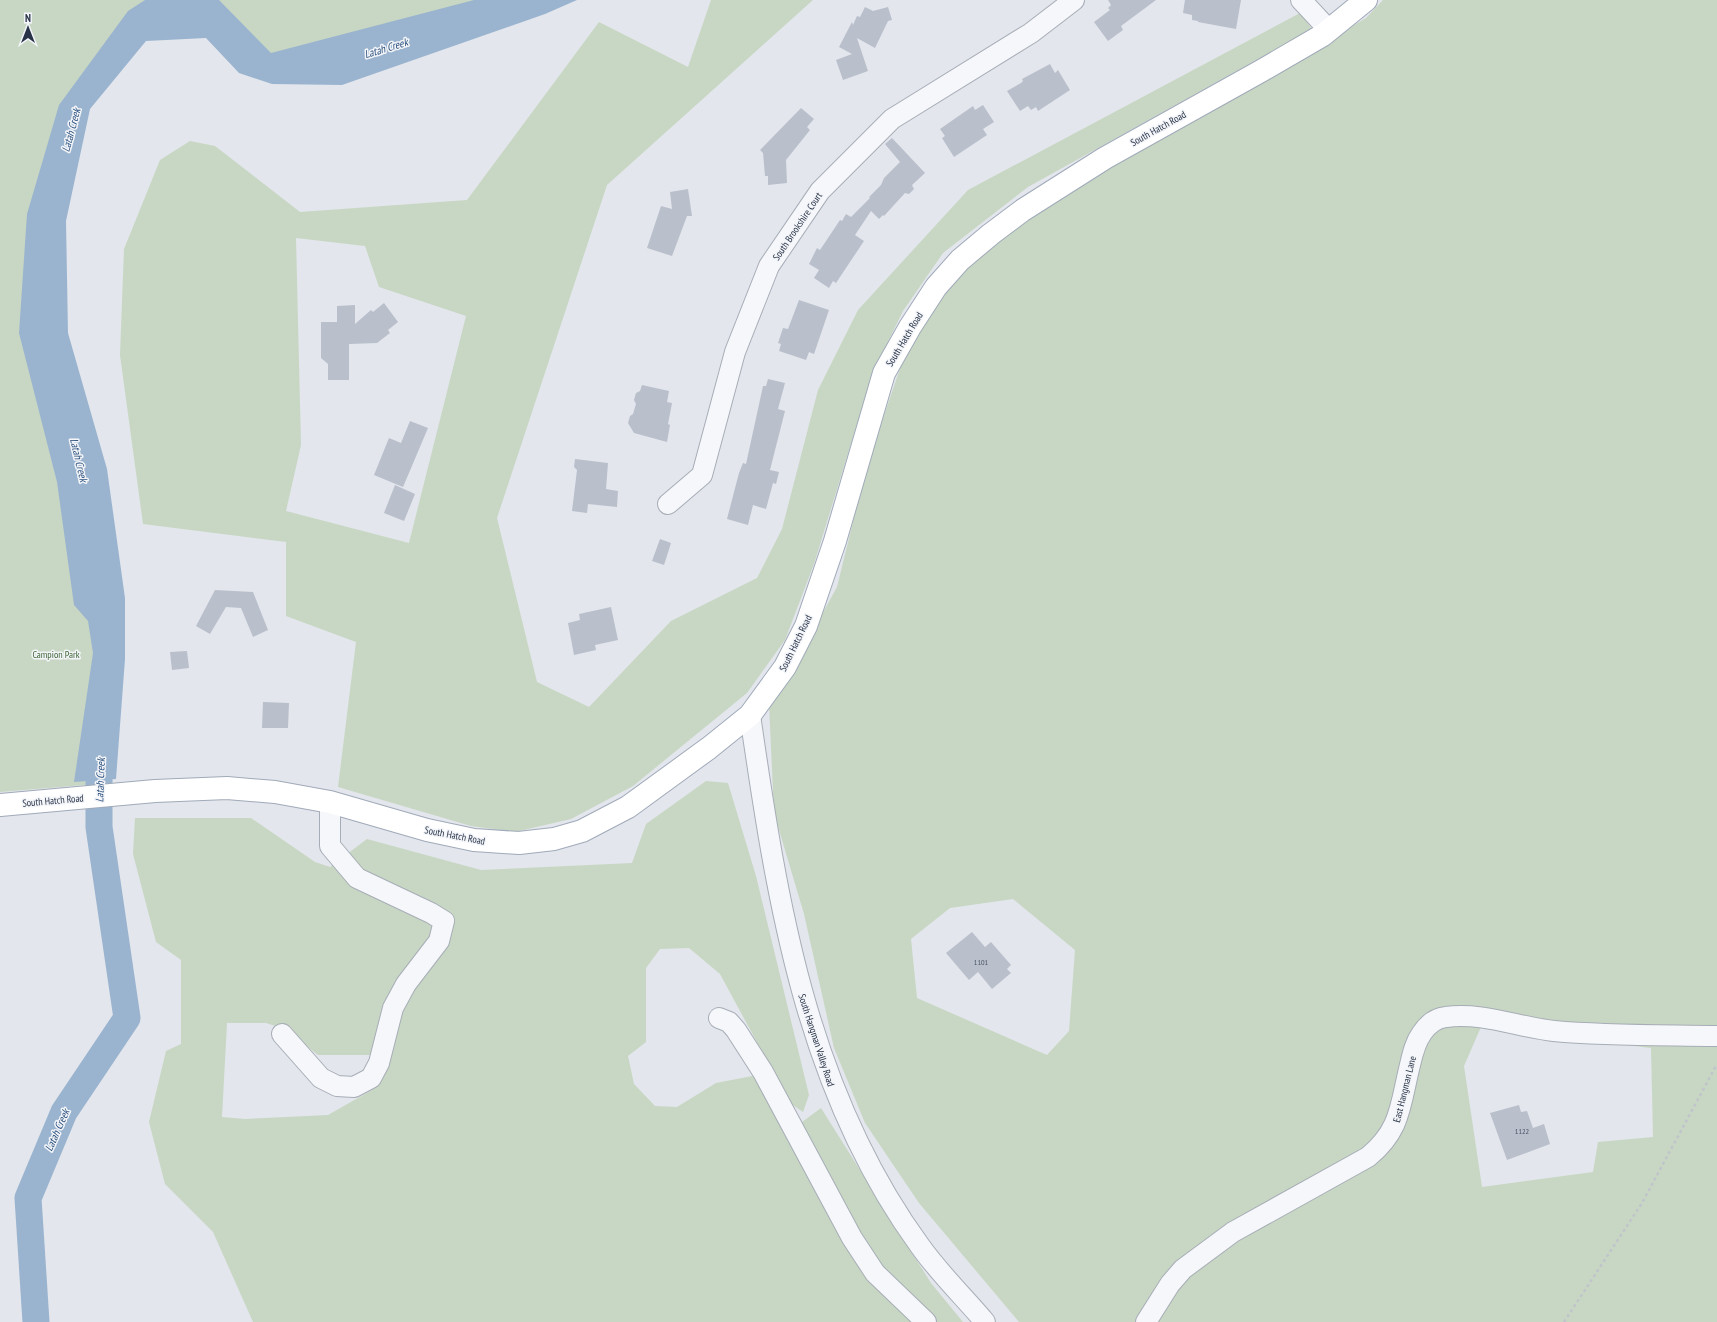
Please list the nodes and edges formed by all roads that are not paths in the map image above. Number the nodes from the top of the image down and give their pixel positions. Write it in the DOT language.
graph roads {
  1 [pos="1074,0"];
  2 [pos="1301,0"];
  3 [pos="1366,0"];
  4 [pos="1329,30"];
  5 [pos="668,504"];
  6 [pos="750,715"];
  7 [pos="330,802"];
  8 [pos="0,805"];
  9 [pos="719,1018"];
  10 [pos="282,1034"];
  11 [pos="1717,1036"];
  12 [pos="926,1322"];
  13 [pos="985,1322"];
  14 [pos="1146,1322"];
  1 -- 5 [label="street, South Brookshire Court"];
  2 -- 4 [label="street"];
  3 -- 4 [label="main road, South Hatch Road"];
  4 -- 6 [label="main road, South Hatch Road"];
  6 -- 7 [label="main road, South Hatch Road"];
  6 -- 13 [label="street, South Hangman Valley Road"];
  7 -- 8 [label="main road, South Hatch Road"];
  7 -- 10 [label="street"];
  9 -- 12 [label="street"];
  11 -- 14 [label="street, East Hangman Lane"];
}
